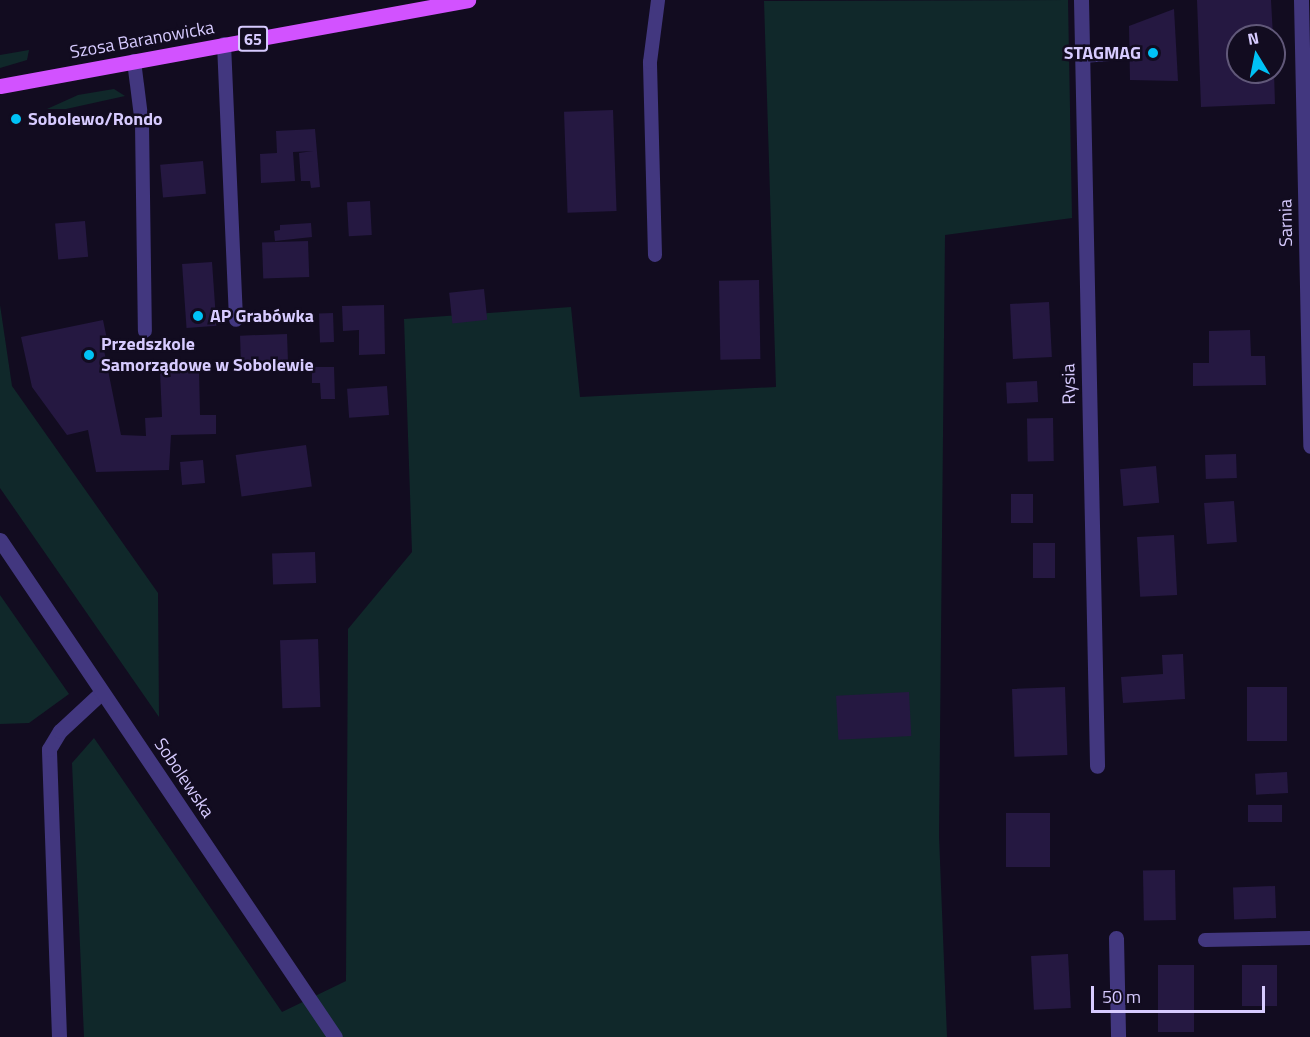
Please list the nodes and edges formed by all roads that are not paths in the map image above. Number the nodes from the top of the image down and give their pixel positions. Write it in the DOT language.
graph roads {
  1 [pos="468,0"];
  2 [pos="658,0"];
  3 [pos="1080,0"];
  4 [pos="1301,0"];
  5 [pos="224,44"];
  6 [pos="1110,54"];
  7 [pos="1082,56"];
  8 [pos="134,61"];
  9 [pos="0,86"];
  10 [pos="656,255"];
  11 [pos="236,321"];
  12 [pos="145,331"];
  13 [pos="1310,446"];
  14 [pos="0,540"];
  15 [pos="102,692"];
  16 [pos="1096,766"];
  17 [pos="1116,938"];
  18 [pos="1310,938"];
  19 [pos="1205,940"];
  20 [pos="59,1037"];
  21 [pos="335,1037"];
  22 [pos="1118,1037"];
  1 -- 5 [label="main road, Szosa Baranowicka / 65"];
  2 -- 10 [label="lane"];
  3 -- 7 [label="street, Rysia"];
  4 -- 13 [label="street, Sarnia"];
  5 -- 8 [label="main road, Szosa Baranowicka / 65"];
  5 -- 11 [label="lane"];
  6 -- 7 [label="lane"];
  7 -- 16 [label="street, Rysia"];
  8 -- 9 [label="main road, Szosa Baranowicka / 65"];
  8 -- 12 [label="lane"];
  14 -- 15 [label="street, Sobolewska"];
  15 -- 20 [label="street"];
  15 -- 21 [label="street, Sobolewska"];
  17 -- 22 [label="street"];
  18 -- 19 [label="lane"];
}
